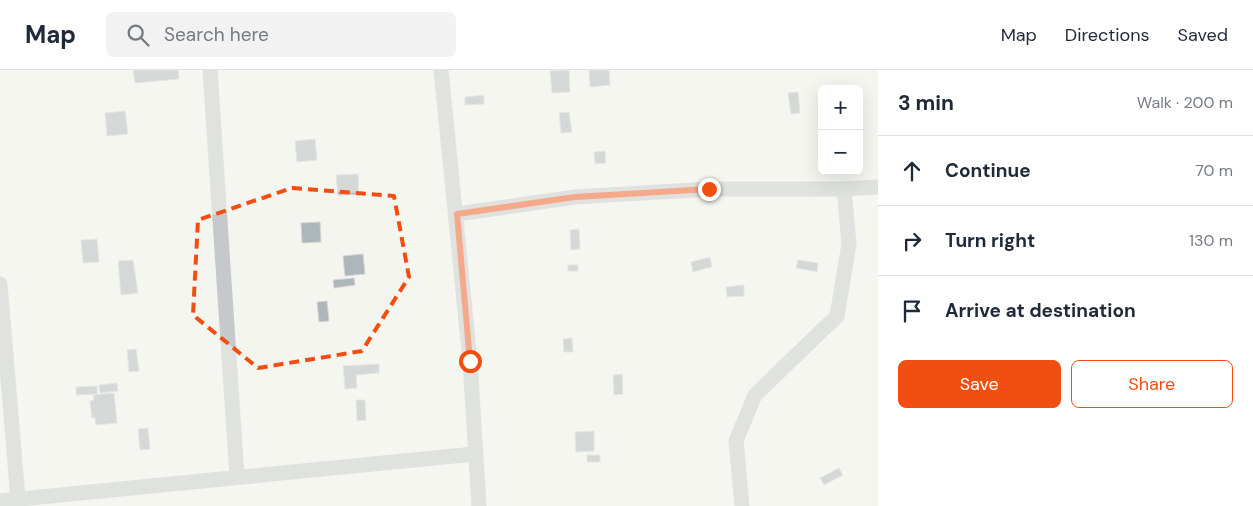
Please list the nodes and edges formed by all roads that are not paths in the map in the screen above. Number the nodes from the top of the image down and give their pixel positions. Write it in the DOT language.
graph roads {
  1 [pos="210,70"];
  2 [pos="441,70"];
  3 [pos="878,187"];
  4 [pos="844,189"];
  5 [pos="457,214"];
  6 [pos="0,284"];
  7 [pos="474,454"];
  8 [pos="237,477"];
  9 [pos="18,499"];
  10 [pos="0,501"];
  11 [pos="479,506"];
  12 [pos="742,506"];
  1 -- 8 [label="street"];
  2 -- 5 [label="street"];
  3 -- 4 [label="street"];
  4 -- 5 [label="street"];
  4 -- 12 [label="street"];
  5 -- 7 [label="street"];
  6 -- 9 [label="street"];
  7 -- 8 [label="street"];
  7 -- 11 [label="street"];
  8 -- 9 [label="street"];
  9 -- 10 [label="street"];
}
